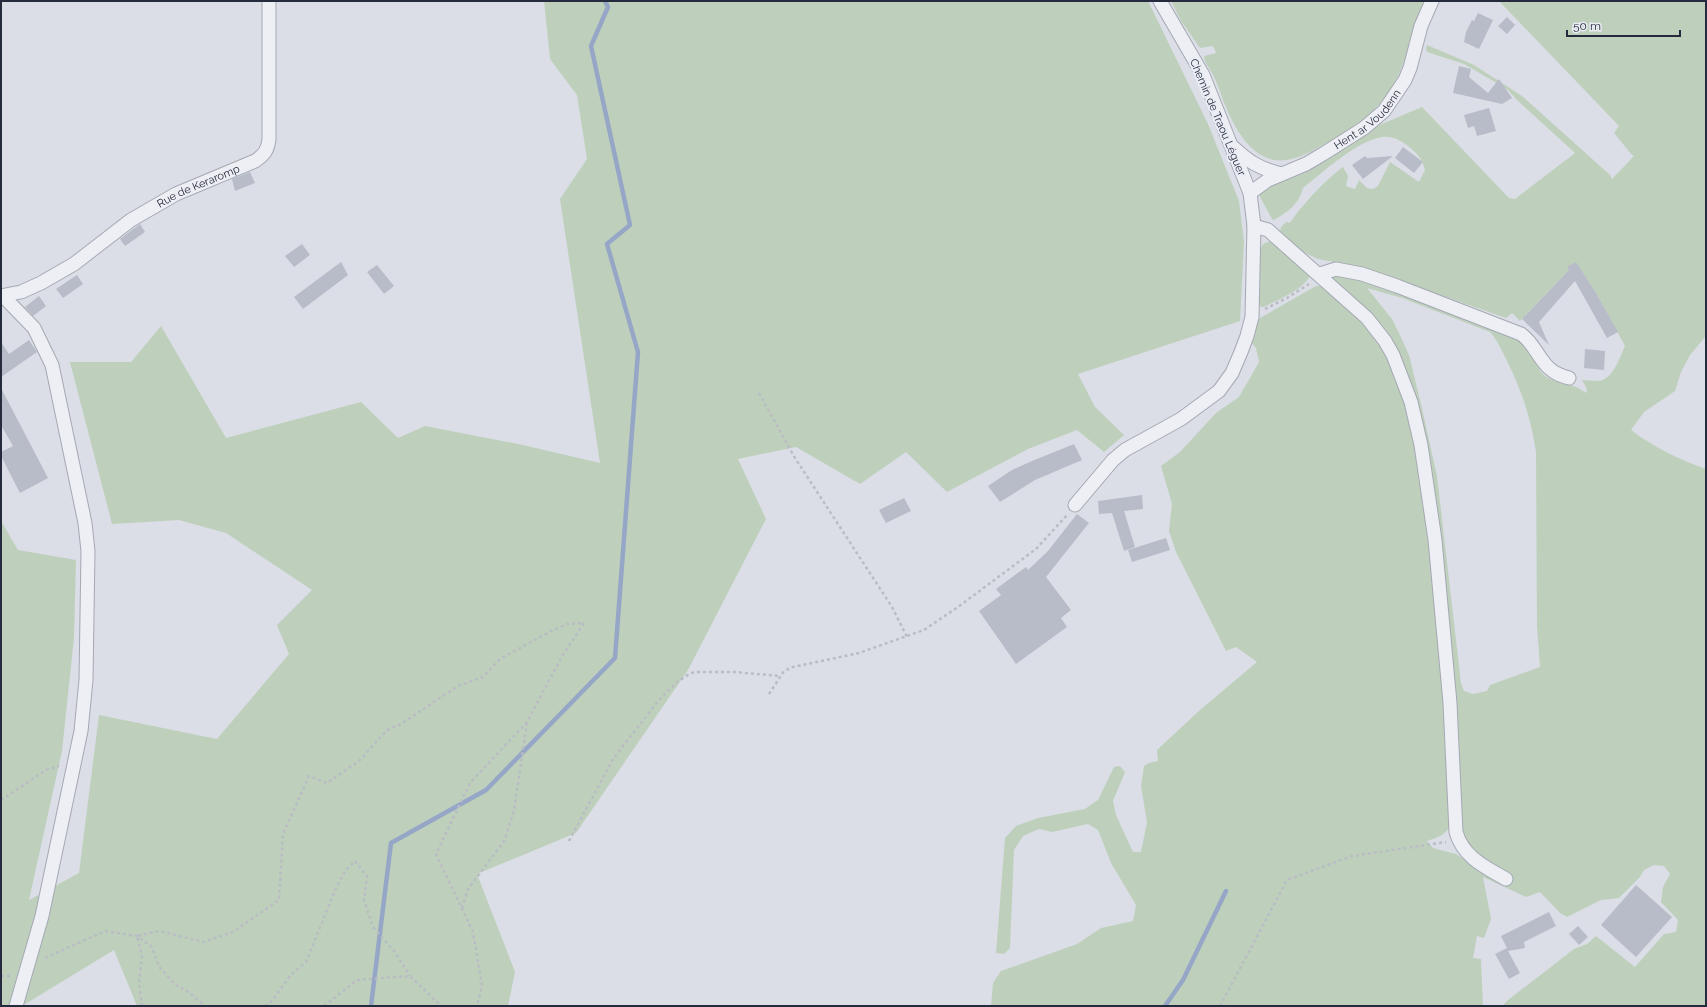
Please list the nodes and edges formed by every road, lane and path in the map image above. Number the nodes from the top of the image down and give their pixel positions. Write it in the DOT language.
graph roads {
  1 [pos="269,1"];
  2 [pos="1160,1"];
  3 [pos="1432,1"];
  4 [pos="1231,145"];
  5 [pos="1282,174"];
  6 [pos="1250,192"];
  7 [pos="1254,226"];
  8 [pos="1320,274"];
  9 [pos="2,296"];
  10 [pos="1252,317"];
  11 [pos="1569,378"];
  12 [pos="760,393"];
  13 [pos="1075,505"];
  14 [pos="907,637"];
  15 [pos="780,676"];
  16 [pos="769,694"];
  17 [pos="527,722"];
  18 [pos="75,761"];
  19 [pos="1,800"];
  20 [pos="1458,839"];
  21 [pos="569,841"];
  22 [pos="1506,879"];
  23 [pos="462,909"];
  24 [pos="137,936"];
  25 [pos="28,965"];
  26 [pos="410,976"];
  27 [pos="16,1006"];
  28 [pos="142,1006"];
  29 [pos="205,1006"];
  30 [pos="265,1006"];
  31 [pos="324,1006"];
  32 [pos="441,1006"];
  33 [pos="477,1006"];
  34 [pos="1220,1006"];
  1 -- 9 [label="street, Rue de Keraromp"];
  2 -- 4 [label="street, Chemin de Traou Léguer"];
  3 -- 5 [label="street, Hent ar Voudenn"];
  4 -- 5 [label="street"];
  4 -- 6 [label="street, Chemin de Traou Léguer"];
  5 -- 6 [label="street, Hent ar Voudenn"];
  6 -- 7 [label="street, Chemin de Traou Léguer"];
  7 -- 8 [label="street"];
  7 -- 10 [label="street, Chemin de Traou Léguer"];
  8 -- 10 [label="path"];
  8 -- 11 [label="street"];
  8 -- 20 [label="street"];
  9 -- 18 [label="street"];
  10 -- 13 [label="street, Chemin de Traou Léguer"];
  12 -- 14 [label="path"];
  13 -- 14 [label="path"];
  14 -- 15 [label="path"];
  15 -- 16 [label="path"];
  15 -- 21 [label="path"];
  17 -- 23 [label="path"];
  17 -- 23 [label="path"];
  17 -- 24 [label="path"];
  18 -- 19 [label="path"];
  18 -- 25 [label="street"];
  20 -- 22 [label="street"];
  20 -- 34 [label="path"];
  23 -- 33 [label="path"];
  24 -- 25 [label="path"];
  24 -- 28 [label="path"];
  24 -- 29 [label="path"];
  25 -- 27 [label="street"];
  26 -- 30 [label="path"];
  26 -- 31 [label="path"];
  26 -- 32 [label="path"];
}
